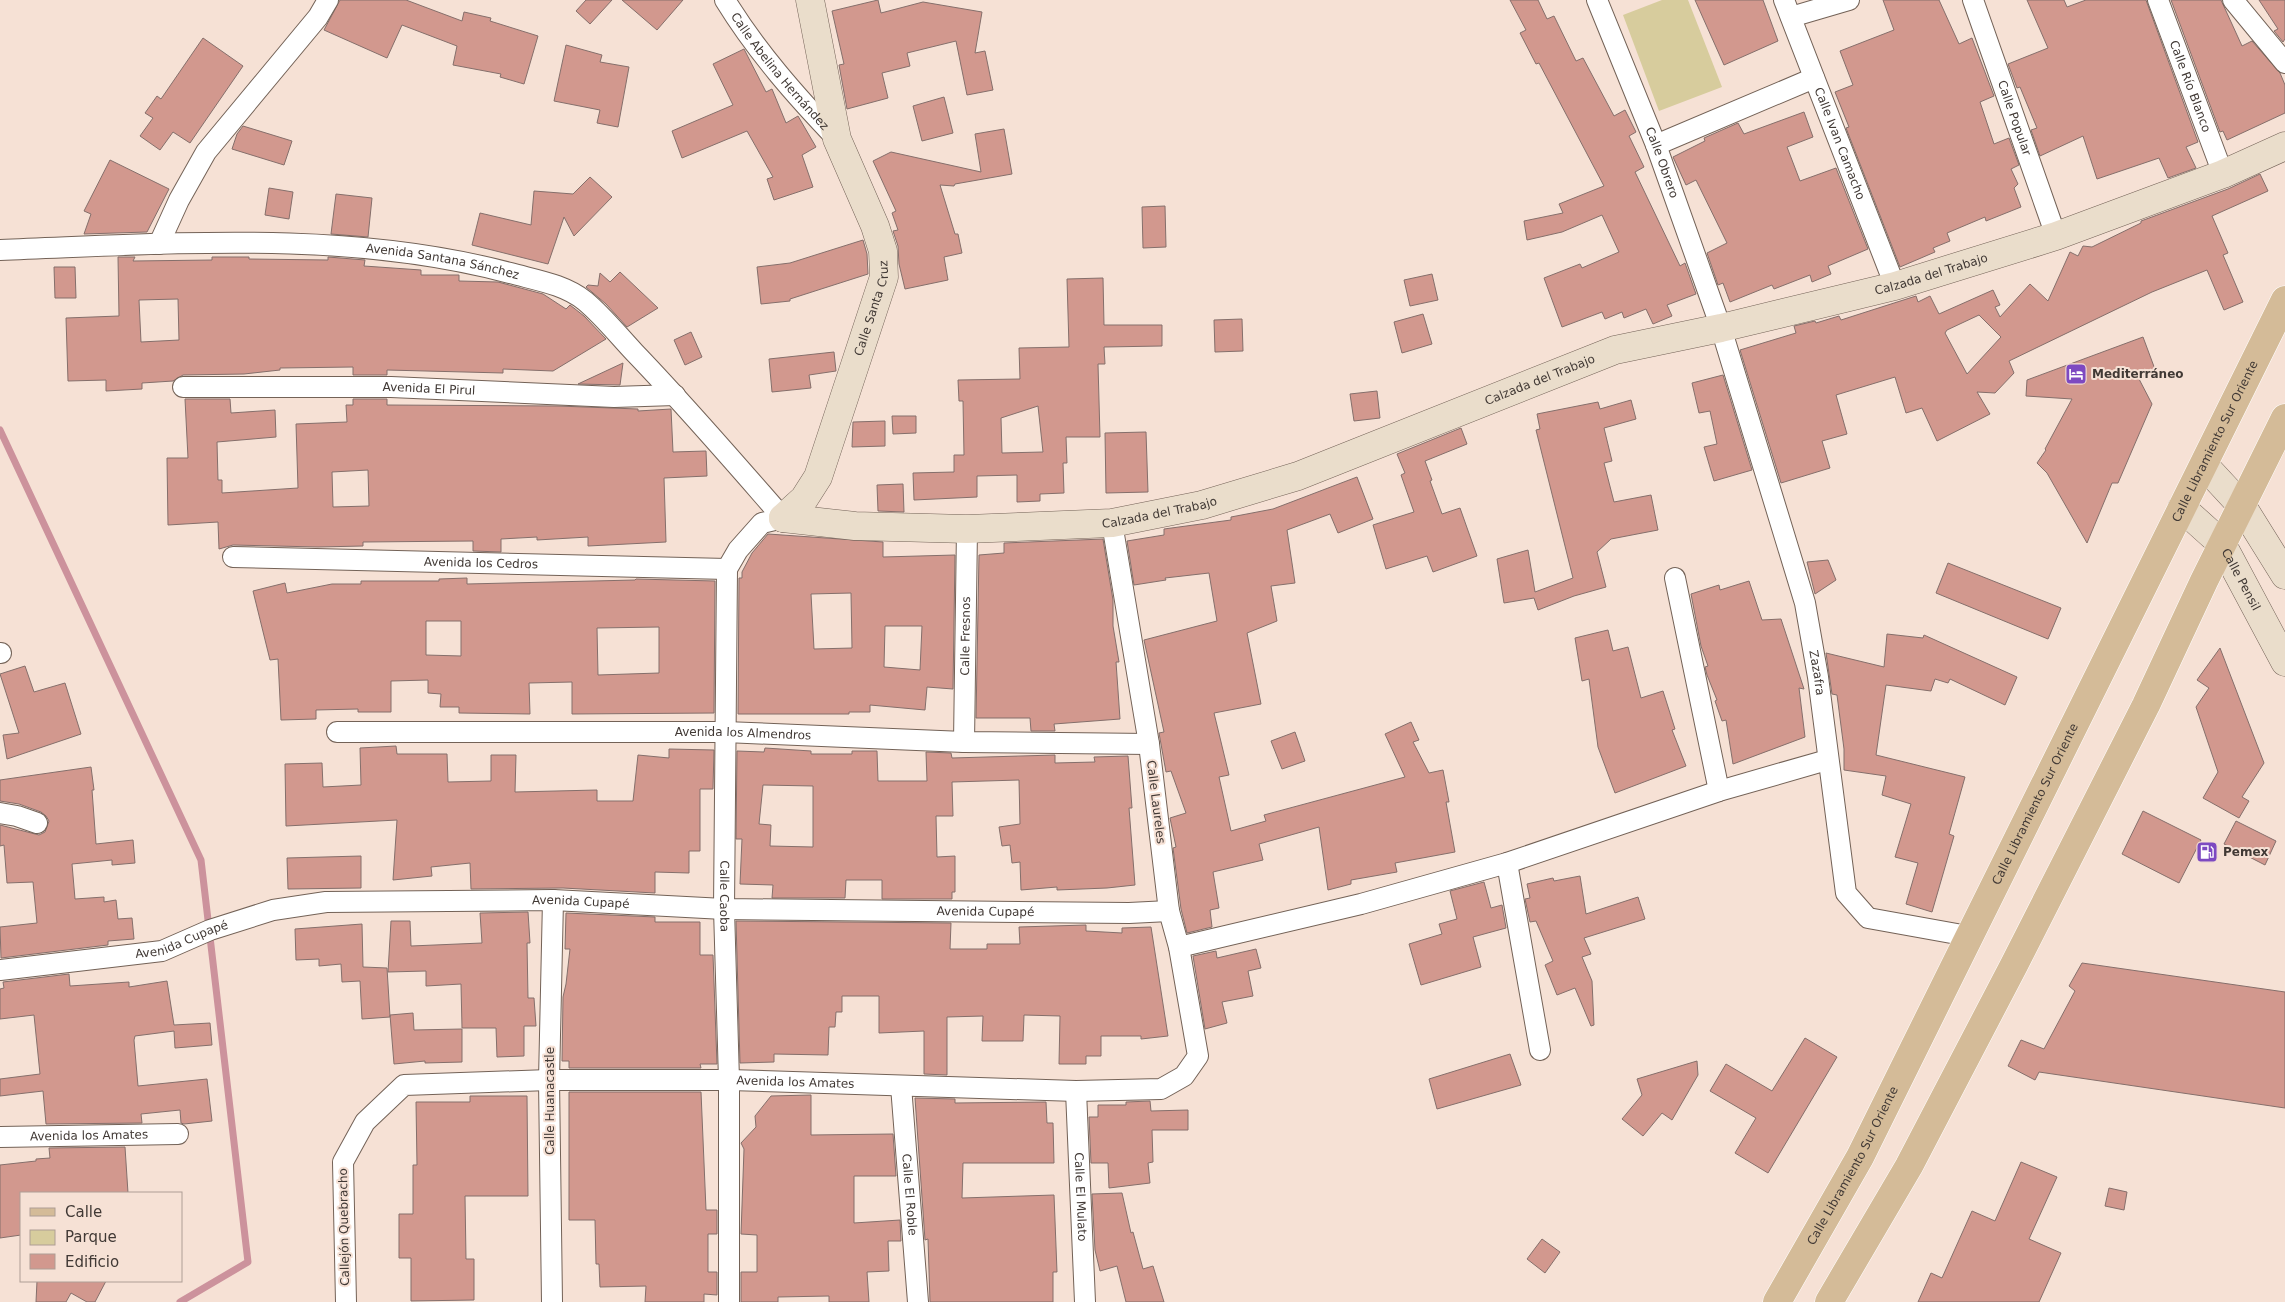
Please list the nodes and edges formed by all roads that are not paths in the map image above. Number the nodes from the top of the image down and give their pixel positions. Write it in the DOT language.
graph roads {
  1 [pos="328,0"];
  2 [pos="725,0"];
  3 [pos="810,0"];
  4 [pos="1597,0"];
  5 [pos="1849,0"];
  6 [pos="1973,0"];
  7 [pos="2158,0"];
  8 [pos="2233,0"];
  9 [pos="1787,8"];
  10 [pos="2285,63"];
  11 [pos="1814,78"];
  12 [pos="837,139"];
  13 [pos="1656,144"];
  14 [pos="2285,146"];
  15 [pos="2223,174"];
  16 [pos="2056,236"];
  17 [pos="159,244"];
  18 [pos="0,250"];
  19 [pos="1896,286"];
  20 [pos="2285,300"];
  21 [pos="1721,328"];
  22 [pos="183,387"];
  23 [pos="675,395"];
  24 [pos="2285,418"];
  25 [pos="2204,465"];
  26 [pos="2242,506"];
  27 [pos="2182,508"];
  28 [pos="783,518"];
  29 [pos="1112,523"];
  30 [pos="967,529"];
  31 [pos="2222,544"];
  32 [pos="233,557"];
  33 [pos="727,569"];
  34 [pos="2285,575"];
  35 [pos="1675,578"];
  36 [pos="2285,662"];
  37 [pos="337,732"];
  38 [pos="725,732"];
  39 [pos="964,742"];
  40 [pos="1148,744"];
  41 [pos="1827,760"];
  42 [pos="1719,792"];
  43 [pos="0,813"];
  44 [pos="38,823"];
  45 [pos="1507,863"];
  46 [pos="554,900"];
  47 [pos="724,909"];
  48 [pos="1169,911"];
  49 [pos="1968,936"];
  50 [pos="1179,947"];
  51 [pos="0,970"];
  52 [pos="1540,1050"];
  53 [pos="1184,1076"];
  54 [pos="549,1080"];
  55 [pos="729,1080"];
  56 [pos="404,1085"];
  57 [pos="901,1086"];
  58 [pos="1076,1092"];
  59 [pos="178,1134"];
  60 [pos="0,1137"];
  61 [pos="346,1302"];
  62 [pos="552,1302"];
  63 [pos="729,1302"];
  64 [pos="918,1302"];
  65 [pos="1085,1302"];
  66 [pos="1777,1302"];
  67 [pos="1830,1302"];
  1 -- 17 [label="street"];
  2 -- 12 [label="street, Calle Abelina Hernández"];
  3 -- 12 [label="street, Calle Santa Cruz"];
  4 -- 13 [label="street, Calle Obrero"];
  5 -- 9 [label="street"];
  6 -- 16 [label="street, Calle Popular"];
  7 -- 15 [label="street, Calle Río Blanco"];
  8 -- 10 [label="street"];
  9 -- 11 [label="street, Calle Ivan Camacho"];
  11 -- 13 [label="street"];
  11 -- 19 [label="street, Calle Ivan Camacho"];
  12 -- 28 [label="street, Calle Santa Cruz"];
  13 -- 21 [label="street, Calle Obrero"];
  14 -- 15 [label="street, Calzada del Trabajo"];
  15 -- 16 [label="street, Calzada del Trabajo"];
  16 -- 19 [label="street, Calzada del Trabajo"];
  17 -- 18 [label="street, Avenida Santana Sánchez"];
  17 -- 23 [label="street, Avenida Santana Sánchez"];
  19 -- 21 [label="street, Calzada del Trabajo"];
  20 -- 25 [label="main road, Calle Libramiento Sur Oriente"];
  21 -- 29 [label="street, Calzada del Trabajo"];
  21 -- 41 [label="street, Zazafra"];
  22 -- 23 [label="street, Avenida El Pirul"];
  23 -- 28 [label="street, Avenida Santana Sánchez"];
  24 -- 26 [label="main road"];
  25 -- 26 [label="street"];
  25 -- 27 [label="main road, Calle Libramiento Sur Oriente"];
  26 -- 31 [label="main road"];
  26 -- 34 [label="street"];
  27 -- 31 [label="street, Calle Pensil"];
  27 -- 49 [label="main road, Calle Libramiento Sur Oriente"];
  28 -- 30 [label="street, Calzada del Trabajo"];
  28 -- 33 [label="street"];
  29 -- 30 [label="street, Calzada del Trabajo"];
  29 -- 40 [label="street, Calle Laureles"];
  30 -- 39 [label="street, Calle Fresnos"];
  31 -- 36 [label="street, Calle Pensil"];
  31 -- 67 [label="main road"];
  32 -- 33 [label="street, Avenida los Cedros"];
  33 -- 38 [label="street, Calle Caoba"];
  35 -- 42 [label="street"];
  37 -- 38 [label="street, Avenida los Almendros"];
  38 -- 39 [label="street, Avenida los Almendros"];
  38 -- 47 [label="street, Calle Caoba"];
  39 -- 40 [label="street, Avenida los Almendros"];
  40 -- 48 [label="street, Calle Laureles"];
  41 -- 42 [label="street"];
  41 -- 49 [label="street, Zazafra"];
  42 -- 45 [label="street"];
  43 -- 44 [label="street"];
  45 -- 50 [label="street"];
  45 -- 52 [label="street"];
  46 -- 47 [label="street, Avenida Cupapé"];
  46 -- 51 [label="street, Avenida Cupapé"];
  46 -- 54 [label="street, Calle Huanacastle"];
  47 -- 48 [label="street, Avenida Cupapé"];
  47 -- 55 [label="street, Calle Caoba"];
  48 -- 50 [label="street, Calle Laureles"];
  49 -- 66 [label="main road, Calle Libramiento Sur Oriente"];
  50 -- 53 [label="street, Calle Laureles"];
  53 -- 58 [label="street, Avenida los Amates"];
  54 -- 55 [label="street, Avenida los Amates"];
  54 -- 56 [label="street, Avenida los Amates"];
  54 -- 62 [label="street, Calle Huanacastle"];
  55 -- 57 [label="street, Avenida los Amates"];
  55 -- 63 [label="street, Calle Caoba"];
  56 -- 61 [label="street, Callejón Quebracho"];
  57 -- 58 [label="street, Avenida los Amates"];
  57 -- 64 [label="street, Calle El Roble"];
  58 -- 65 [label="street, Calle El Mulato"];
  59 -- 60 [label="street, Avenida los Amates"];
}
